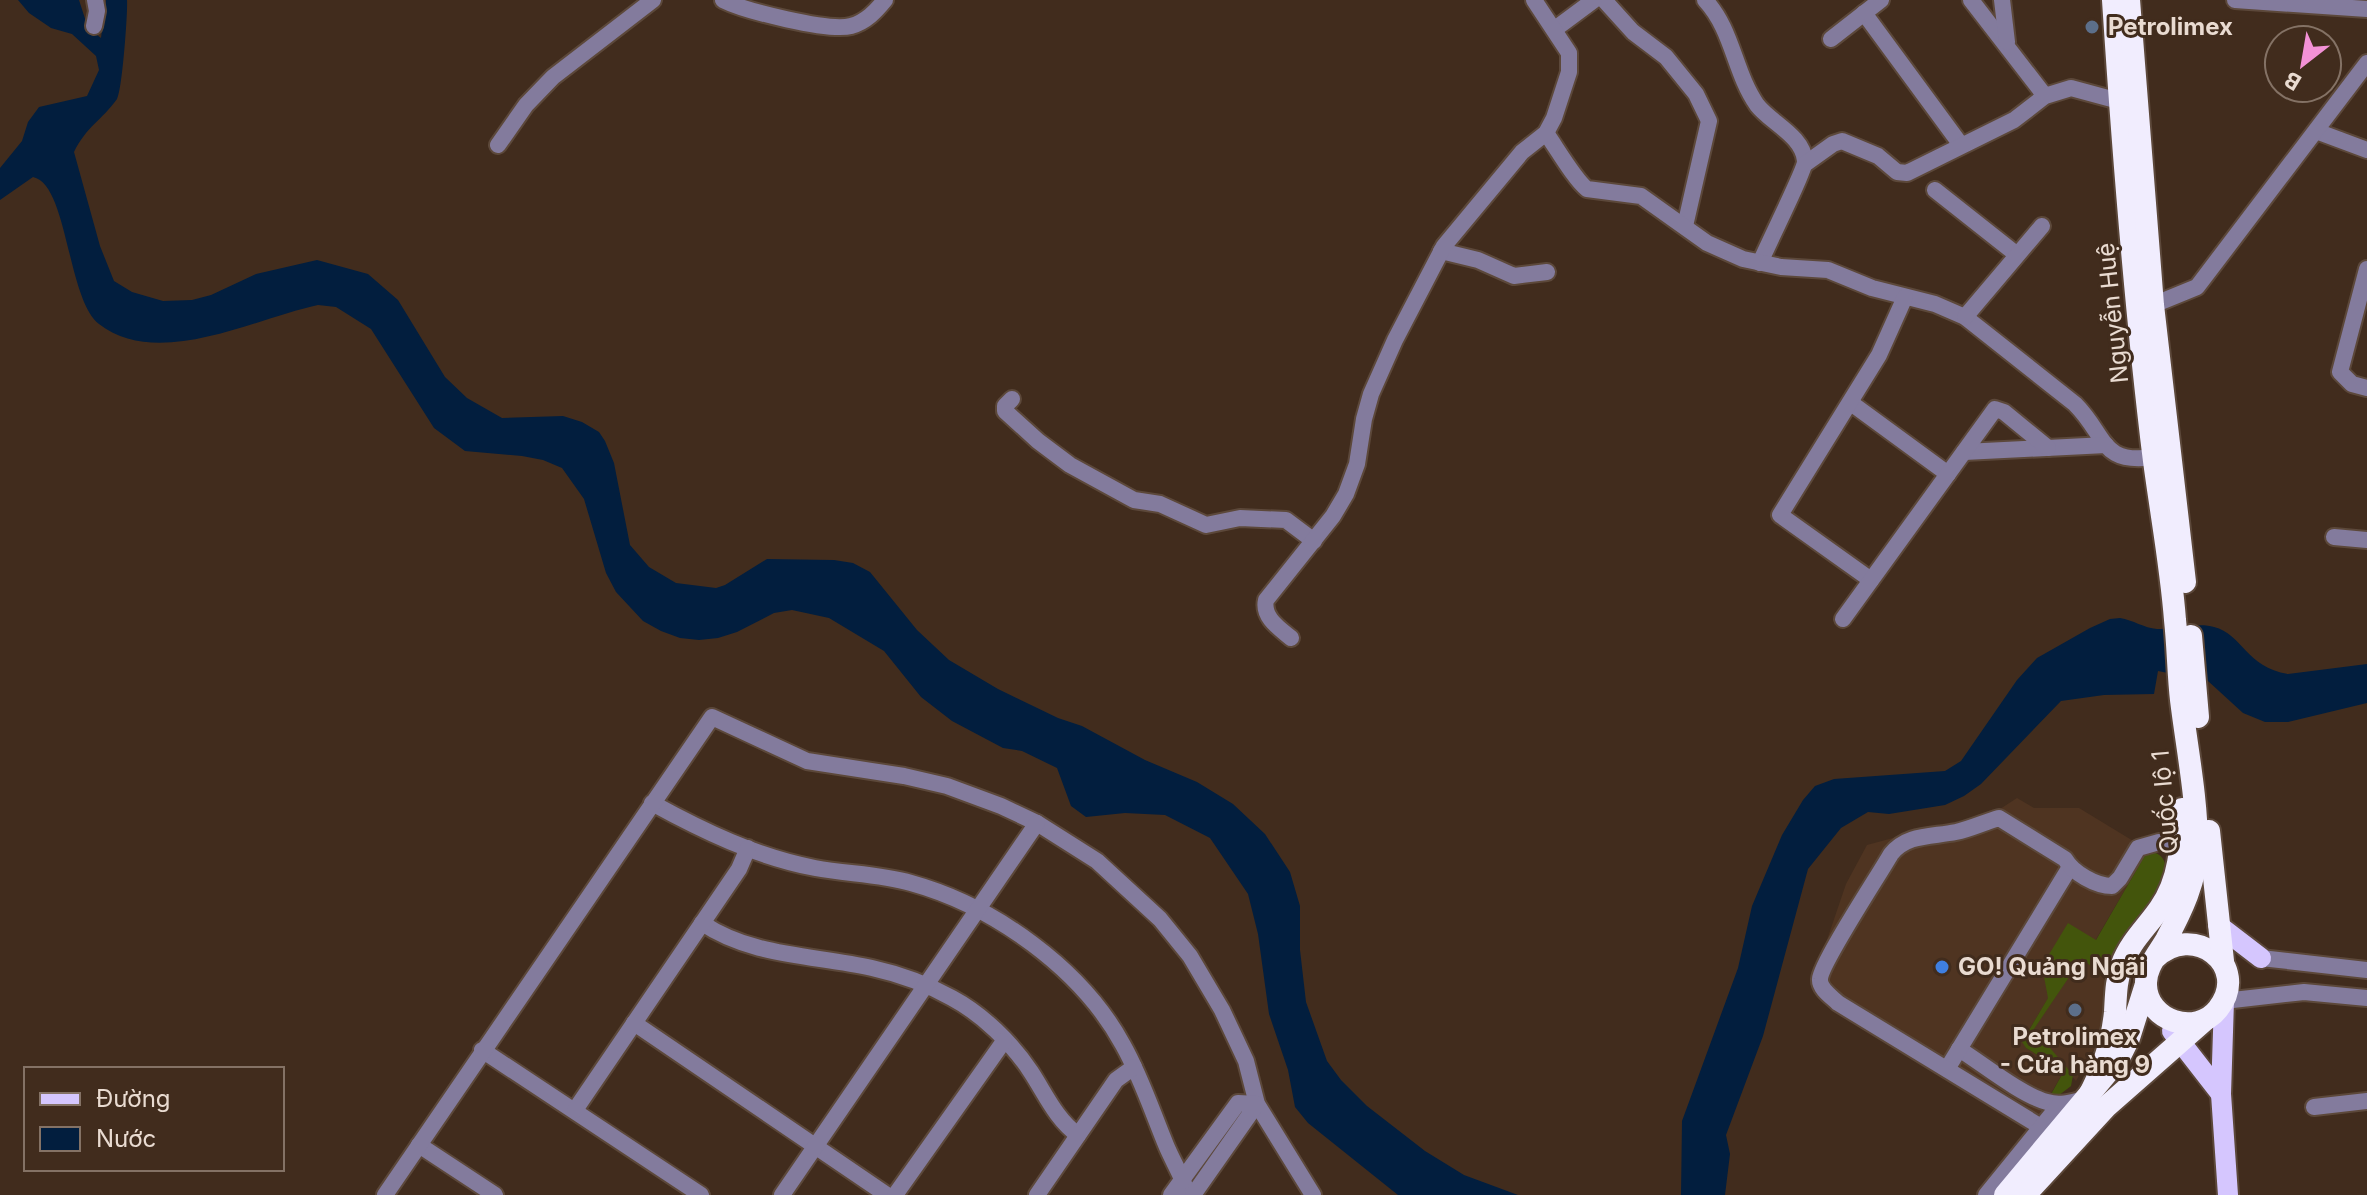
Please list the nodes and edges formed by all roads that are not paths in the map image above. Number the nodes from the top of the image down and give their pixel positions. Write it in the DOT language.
graph roads {
  1 [pos="95,0"];
  2 [pos="653,0"];
  3 [pos="723,0"];
  4 [pos="885,0"];
  5 [pos="1534,0"];
  6 [pos="1594,0"];
  7 [pos="1604,0"];
  8 [pos="1705,0"];
  9 [pos="1881,0"];
  10 [pos="1971,0"];
  11 [pos="2002,0"];
  12 [pos="2113,0"];
  13 [pos="2129,0"];
  14 [pos="2235,0"];
  15 [pos="2367,9"];
  16 [pos="1864,13"];
  17 [pos="94,26"];
  18 [pos="1555,29"];
  19 [pos="1831,39"];
  20 [pos="2007,44"];
  21 [pos="2367,63"];
  22 [pos="2045,96"];
  23 [pos="2119,101"];
  24 [pos="2316,131"];
  25 [pos="1546,133"];
  26 [pos="498,145"];
  27 [pos="1961,145"];
  28 [pos="2367,150"];
  29 [pos="1805,164"];
  30 [pos="1935,190"];
  31 [pos="1685,226"];
  32 [pos="2042,226"];
  33 [pos="1441,251"];
  34 [pos="2016,254"];
  35 [pos="1760,263"];
  36 [pos="2367,269"];
  37 [pos="1547,272"];
  38 [pos="1905,297"];
  39 [pos="2146,306"];
  40 [pos="2362,307"];
  41 [pos="1965,317"];
  42 [pos="2367,388"];
  43 [pos="1012,399"];
  44 [pos="1851,403"];
  45 [pos="2106,445"];
  46 [pos="2048,448"];
  47 [pos="1964,452"];
  48 [pos="2154,457"];
  49 [pos="1948,474"];
  50 [pos="2334,537"];
  51 [pos="2367,540"];
  52 [pos="1314,541"];
  53 [pos="1871,580"];
  54 [pos="2182,618"];
  55 [pos="1843,619"];
  56 [pos="1291,638"];
  57 [pos="2187,680"];
  58 [pos="2190,776"];
  59 [pos="652,803"];
  60 [pos="1037,823"];
  61 [pos="2181,845"];
  62 [pos="748,848"];
  63 [pos="2070,867"];
  64 [pos="977,910"];
  65 [pos="702,923"];
  66 [pos="2218,925"];
  67 [pos="2261,958"];
  68 [pos="2154,959"];
  69 [pos="2223,961"];
  70 [pos="2367,970"];
  71 [pos="2146,984"];
  72 [pos="925,986"];
  73 [pos="2367,998"];
  74 [pos="2224,1001"];
  75 [pos="2155,1009"];
  76 [pos="2205,1020"];
  77 [pos="634,1023"];
  78 [pos="1004,1041"];
  79 [pos="2180,1042"];
  80 [pos="482,1050"];
  81 [pos="1953,1059"];
  82 [pos="1134,1067"];
  83 [pos="2221,1094"];
  84 [pos="2087,1099"];
  85 [pos="2367,1101"];
  86 [pos="1257,1104"];
  87 [pos="2060,1104"];
  88 [pos="2314,1107"];
  89 [pos="575,1110"];
  90 [pos="2044,1122"];
  91 [pos="1078,1135"];
  92 [pos="419,1145"];
  93 [pos="815,1146"];
  94 [pos="1188,1189"];
  95 [pos="385,1195"];
  96 [pos="495,1195"];
  97 [pos="701,1195"];
  98 [pos="782,1195"];
  99 [pos="887,1195"];
  100 [pos="895,1195"];
  101 [pos="1037,1195"];
  102 [pos="1171,1195"];
  103 [pos="1313,1195"];
  104 [pos="1986,1195"];
  105 [pos="2005,1195"];
  106 [pos="2025,1195"];
  107 [pos="2228,1195"];
  1 -- 17 [label="street"];
  2 -- 26 [label="street"];
  3 -- 4 [label="street"];
  5 -- 18 [label="street"];
  6 -- 18 [label="street"];
  7 -- 31 [label="street"];
  8 -- 29 [label="street"];
  9 -- 16 [label="street"];
  10 -- 20 [label="street"];
  11 -- 20 [label="street"];
  12 -- 23 [label="highway, Nguyễn Huệ"];
  13 -- 39 [label="highway, Nguyễn Huệ"];
  14 -- 15 [label="street"];
  16 -- 19 [label="street"];
  16 -- 27 [label="street"];
  18 -- 25 [label="street"];
  20 -- 22 [label="street"];
  21 -- 24 [label="street"];
  22 -- 23 [label="street"];
  22 -- 27 [label="street"];
  23 -- 39 [label="highway, Nguyễn Huệ"];
  24 -- 28 [label="street"];
  24 -- 39 [label="street"];
  25 -- 31 [label="street"];
  25 -- 33 [label="street"];
  27 -- 29 [label="street"];
  29 -- 35 [label="street"];
  30 -- 34 [label="street"];
  31 -- 35 [label="street"];
  32 -- 34 [label="street"];
  33 -- 37 [label="street"];
  33 -- 52 [label="street"];
  34 -- 41 [label="street"];
  35 -- 38 [label="street"];
  36 -- 40 [label="street"];
  38 -- 41 [label="street"];
  38 -- 44 [label="street"];
  39 -- 48 [label="highway, Nguyễn Huệ"];
  39 -- 54 [label="highway, Nguyễn Huệ"];
  40 -- 42 [label="street"];
  41 -- 45 [label="street"];
  43 -- 52 [label="street"];
  44 -- 49 [label="street"];
  44 -- 53 [label="street"];
  45 -- 46 [label="street"];
  45 -- 48 [label="street"];
  46 -- 47 [label="street"];
  46 -- 47 [label="street"];
  47 -- 49 [label="street"];
  48 -- 54 [label="highway, Nguyễn Huệ"];
  49 -- 53 [label="street"];
  50 -- 51 [label="street"];
  52 -- 56 [label="street"];
  53 -- 55 [label="street"];
  54 -- 57 [label="highway"];
  57 -- 58 [label="highway, Quốc lộ 1"];
  57 -- 66 [label="highway, Quốc lộ 1"];
  58 -- 61 [label="highway"];
  58 -- 68 [label="highway, Quốc lộ 1"];
  59 -- 60 [label="street"];
  59 -- 62 [label="street"];
  59 -- 80 [label="street"];
  60 -- 64 [label="street"];
  60 -- 86 [label="street"];
  61 -- 63 [label="street"];
  61 -- 84 [label="highway"];
  62 -- 64 [label="street"];
  62 -- 65 [label="street"];
  63 -- 81 [label="street"];
  63 -- 81 [label="street"];
  64 -- 72 [label="street"];
  64 -- 82 [label="street"];
  65 -- 72 [label="street"];
  65 -- 77 [label="street"];
  66 -- 67 [label="main road"];
  66 -- 69 [label="highway, Quốc lộ 1"];
  67 -- 69 [label="main road"];
  67 -- 70 [label="street"];
  68 -- 69 [label="highway"];
  68 -- 71 [label="highway"];
  69 -- 74 [label="highway"];
  71 -- 75 [label="highway"];
  71 -- 84 [label="highway"];
  72 -- 78 [label="street"];
  72 -- 93 [label="street"];
  73 -- 74 [label="street"];
  74 -- 76 [label="highway"];
  74 -- 83 [label="main road"];
  75 -- 76 [label="highway"];
  75 -- 79 [label="main road"];
  76 -- 79 [label="highway"];
  77 -- 89 [label="street"];
  77 -- 93 [label="street"];
  78 -- 91 [label="street"];
  78 -- 100 [label="street"];
  79 -- 83 [label="main road"];
  79 -- 106 [label="highway"];
  80 -- 89 [label="street"];
  80 -- 92 [label="street"];
  81 -- 87 [label="street"];
  81 -- 90 [label="street"];
  82 -- 91 [label="street"];
  82 -- 94 [label="street"];
  83 -- 107 [label="main road"];
  84 -- 87 [label="street"];
  84 -- 105 [label="highway"];
  85 -- 88 [label="street"];
  86 -- 94 [label="street"];
  86 -- 103 [label="street"];
  87 -- 90 [label="street"];
  89 -- 97 [label="street"];
  90 -- 104 [label="street"];
  91 -- 101 [label="street"];
  92 -- 95 [label="street"];
  92 -- 96 [label="street"];
  93 -- 98 [label="street"];
  93 -- 99 [label="street"];
  94 -- 102 [label="street"];
}
